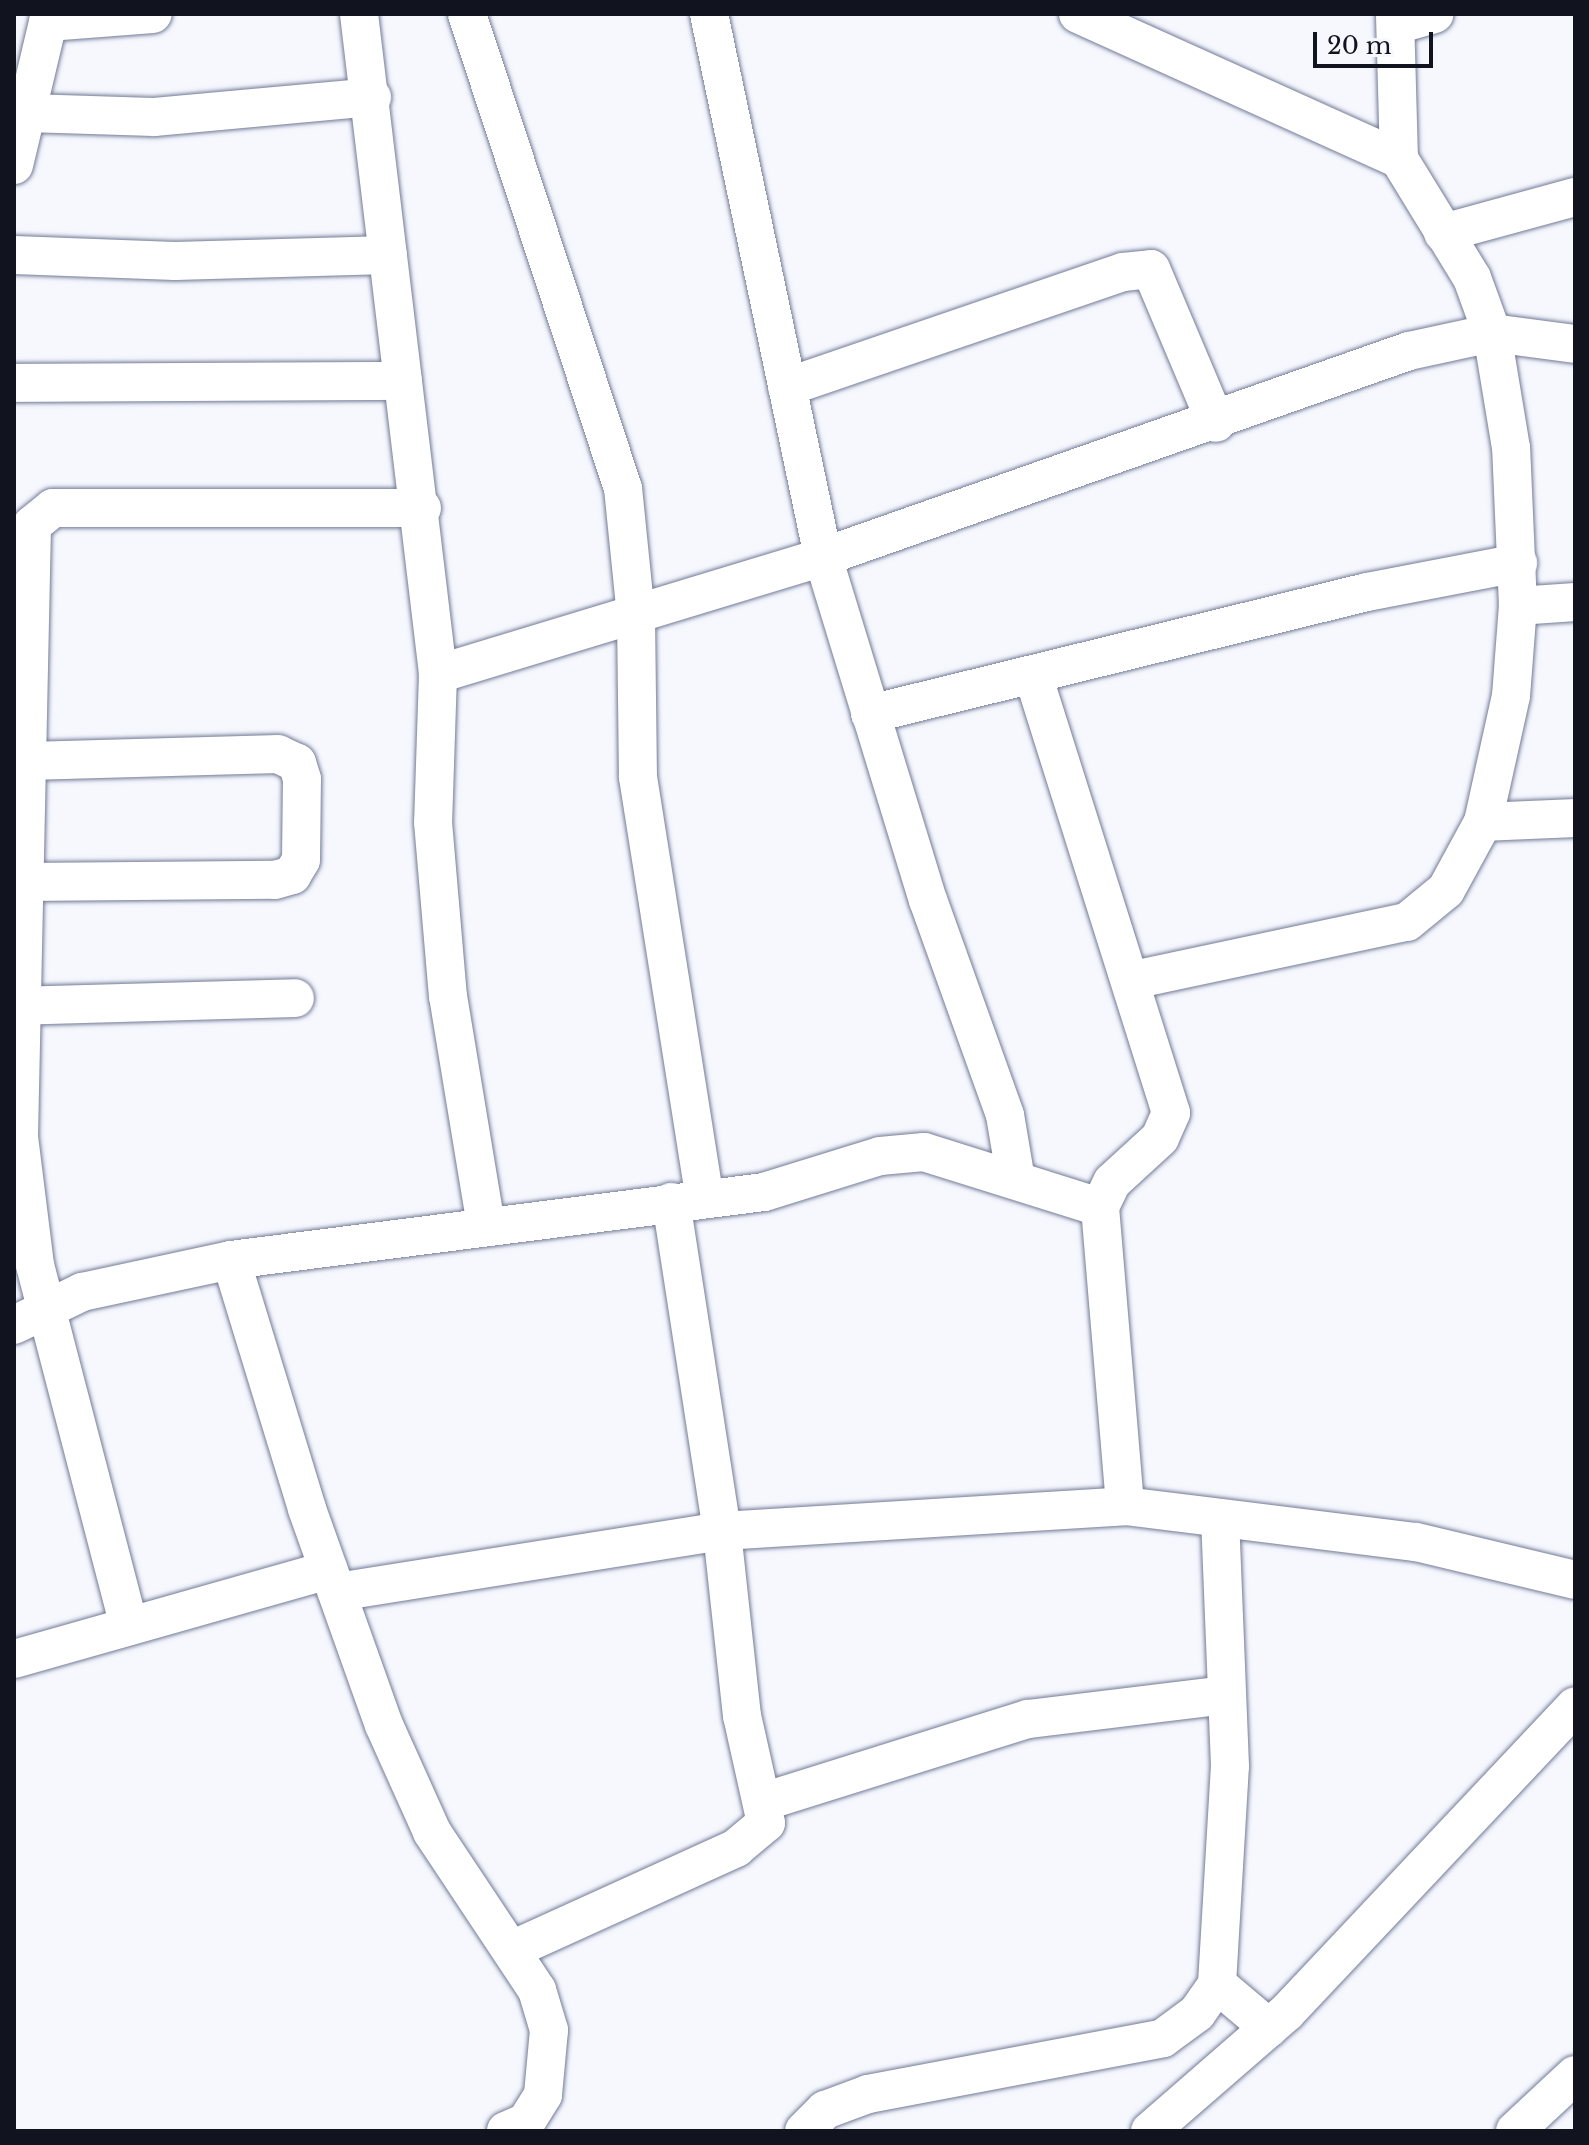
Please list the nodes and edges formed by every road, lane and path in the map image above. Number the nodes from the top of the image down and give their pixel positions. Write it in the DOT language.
graph roads {
  1 [pos="153,14"];
  2 [pos="359,14"];
  3 [pos="467,14"];
  4 [pos="709,14"];
  5 [pos="1078,14"];
  6 [pos="1434,14"];
  7 [pos="49,18"];
  8 [pos="1395,20"];
  9 [pos="372,97"];
  10 [pos="27,113"];
  11 [pos="1399,159"];
  12 [pos="14,165"];
  13 [pos="1575,197"];
  14 [pos="1443,233"];
  15 [pos="14,255"];
  16 [pos="388,255"];
  17 [pos="1492,333"];
  18 [pos="1575,344"];
  19 [pos="403,381"];
  20 [pos="14,383"];
  21 [pos="787,387"];
  22 [pos="1216,423"];
  23 [pos="422,508"];
  24 [pos="823,557"];
  25 [pos="1518,563"];
  26 [pos="1575,602"];
  27 [pos="1518,606"];
  28 [pos="636,616"];
  29 [pos="438,674"];
  30 [pos="1033,675"];
  31 [pos="870,714"];
  32 [pos="29,761"];
  33 [pos="1575,818"];
  34 [pos="1483,822"];
  35 [pos="19,841"];
  36 [pos="23,882"];
  37 [pos="1133,980"];
  38 [pos="295,998"];
  39 [pos="16,1006"];
  40 [pos="19,1168"];
  41 [pos="1016,1180"];
  42 [pos="688,1200"];
  43 [pos="1100,1207"];
  44 [pos="486,1226"];
  45 [pos="231,1260"];
  46 [pos="47,1304"];
  47 [pos="14,1325"];
  48 [pos="1125,1506"];
  49 [pos="1220,1518"];
  50 [pos="722,1531"];
  51 [pos="1575,1580"];
  52 [pos="333,1581"];
  53 [pos="129,1626"];
  54 [pos="14,1659"];
  55 [pos="1227,1695"];
  56 [pos="1575,1706"];
  57 [pos="763,1802"];
  58 [pos="516,1948"];
  59 [pos="1246,2007"];
  60 [pos="1575,2075"];
  61 [pos="1159,2124"];
  62 [pos="506,2131"];
  63 [pos="804,2131"];
  64 [pos="1515,2131"];
  1 -- 7 [label="street"];
  2 -- 9 [label="street"];
  3 -- 28 [label="street"];
  4 -- 21 [label="street"];
  5 -- 11 [label="street"];
  6 -- 8 [label="street"];
  7 -- 10 [label="street"];
  8 -- 11 [label="street"];
  9 -- 10 [label="street"];
  9 -- 16 [label="street"];
  10 -- 12 [label="street"];
  11 -- 14 [label="street"];
  13 -- 14 [label="street"];
  14 -- 17 [label="street"];
  15 -- 16 [label="street"];
  16 -- 19 [label="street"];
  17 -- 18 [label="street"];
  17 -- 22 [label="street"];
  17 -- 25 [label="street"];
  19 -- 20 [label="street"];
  19 -- 23 [label="street"];
  21 -- 22 [label="street"];
  21 -- 24 [label="street"];
  22 -- 24 [label="street"];
  23 -- 29 [label="street"];
  23 -- 32 [label="street"];
  24 -- 28 [label="street"];
  24 -- 31 [label="street"];
  25 -- 27 [label="street"];
  25 -- 30 [label="street"];
  26 -- 27 [label="street"];
  27 -- 34 [label="street"];
  28 -- 29 [label="street"];
  28 -- 42 [label="street"];
  29 -- 44 [label="street"];
  30 -- 31 [label="street"];
  30 -- 37 [label="street"];
  31 -- 41 [label="street"];
  32 -- 35 [label="street"];
  32 -- 36 [label="street"];
  33 -- 34 [label="street"];
  34 -- 37 [label="street"];
  35 -- 36 [label="street"];
  36 -- 39 [label="street"];
  37 -- 43 [label="street"];
  38 -- 39 [label="street"];
  39 -- 40 [label="street"];
  40 -- 46 [label="street"];
  41 -- 42 [label="street"];
  41 -- 43 [label="street"];
  42 -- 44 [label="street"];
  42 -- 50 [label="street"];
  43 -- 48 [label="street"];
  44 -- 45 [label="street"];
  45 -- 46 [label="street"];
  45 -- 52 [label="street"];
  46 -- 47 [label="street"];
  46 -- 53 [label="street"];
  48 -- 49 [label="street"];
  48 -- 50 [label="street"];
  49 -- 51 [label="street"];
  49 -- 55 [label="street"];
  50 -- 52 [label="street"];
  50 -- 57 [label="street"];
  52 -- 53 [label="street"];
  52 -- 58 [label="street"];
  53 -- 54 [label="street"];
  55 -- 57 [label="street"];
  55 -- 59 [label="street"];
  56 -- 59 [label="street"];
  57 -- 58 [label="street"];
  58 -- 62 [label="street"];
  59 -- 61 [label="street"];
  59 -- 63 [label="street"];
  60 -- 64 [label="street"];
}
